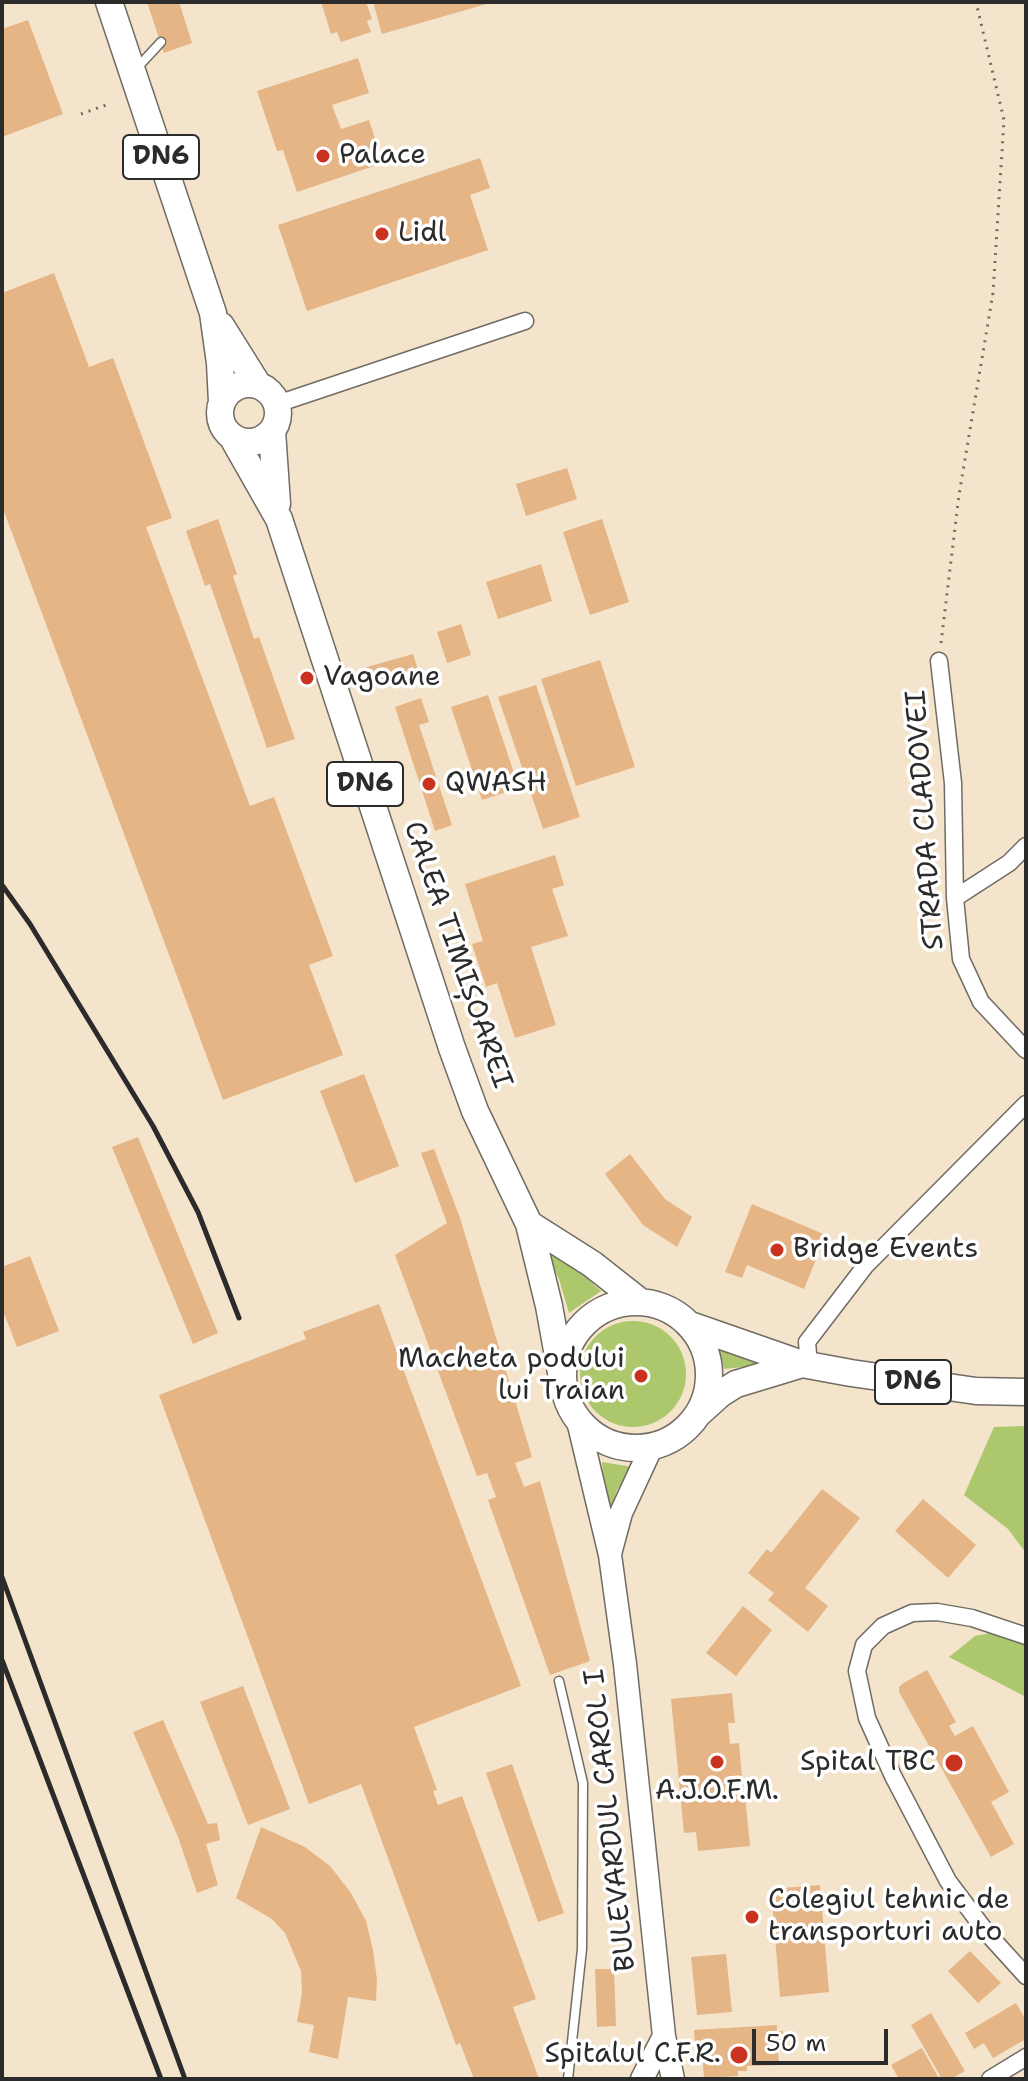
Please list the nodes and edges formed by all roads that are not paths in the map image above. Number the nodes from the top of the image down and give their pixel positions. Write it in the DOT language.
graph roads {
  1 [pos="109,2"];
  2 [pos="161,42"];
  3 [pos="133,72"];
  4 [pos="213,313"];
  5 [pos="525,321"];
  6 [pos="258,385"];
  7 [pos="222,402"];
  8 [pos="277,404"];
  9 [pos="272,431"];
  10 [pos="233,438"];
  11 [pos="279,519"];
  12 [pos="939,661"];
  13 [pos="1026,846"];
  14 [pos="955,898"];
  15 [pos="1026,1050"];
  16 [pos="1026,1104"];
  17 [pos="529,1224"];
  18 [pos="644,1298"];
  19 [pos="686,1319"];
  20 [pos="805,1364"];
  21 [pos="562,1378"];
  22 [pos="1026,1392"];
  23 [pos="696,1416"];
  24 [pos="578,1421"];
  25 [pos="652,1446"];
  26 [pos="610,1555"];
  27 [pos="1026,1636"];
  28 [pos="559,1681"];
  29 [pos="1026,1976"];
  30 [pos="664,2036"];
  31 [pos="1026,2057"];
  32 [pos="568,2079"];
  33 [pos="642,2079"];
  34 [pos="673,2079"];
  35 [pos="990,2079"];
  1 -- 3 [label="main road, DN6"];
  2 -- 3 [label="lane"];
  3 -- 4 [label="main road, DN6"];
  4 -- 6 [label="main road, DN6"];
  4 -- 7 [label="main road, DN6"];
  5 -- 8 [label="street"];
  6 -- 7 [label="main road"];
  6 -- 8 [label="main road, DN6"];
  7 -- 10 [label="main road, DN6"];
  8 -- 9 [label="main road, DN6"];
  9 -- 10 [label="main road"];
  9 -- 11 [label="main road, CALEA TIMIȘOAREI / DN6"];
  10 -- 11 [label="main road, CALEA TIMIȘOAREI / DN6"];
  11 -- 17 [label="main road, CALEA TIMIȘOAREI / DN6"];
  12 -- 14 [label="street, STRADA CLADOVEI"];
  13 -- 14 [label="street"];
  14 -- 15 [label="street, STRADA CLADOVEI"];
  16 -- 20 [label="street"];
  17 -- 18 [label="main road, DN6"];
  17 -- 21 [label="main road, CALEA TIMIȘOAREI / DN6"];
  18 -- 19 [label="main road, DN6"];
  18 -- 21 [label="main road"];
  19 -- 20 [label="main road, DN6"];
  19 -- 23 [label="main road"];
  20 -- 22 [label="main road, DN6"];
  20 -- 23 [label="main road, DN6"];
  21 -- 24 [label="main road, DN6"];
  23 -- 25 [label="main road, DN6"];
  24 -- 25 [label="main road"];
  24 -- 26 [label="main road, BULEVARDUL CAROL I"];
  25 -- 26 [label="main road, BULEVARDUL CAROL I"];
  26 -- 30 [label="main road, BULEVARDUL CAROL I"];
  27 -- 29 [label="street"];
  28 -- 32 [label="lane"];
  30 -- 33 [label="main road"];
  30 -- 34 [label="main road, BULEVARDUL CAROL I"];
  31 -- 35 [label="street"];
}
